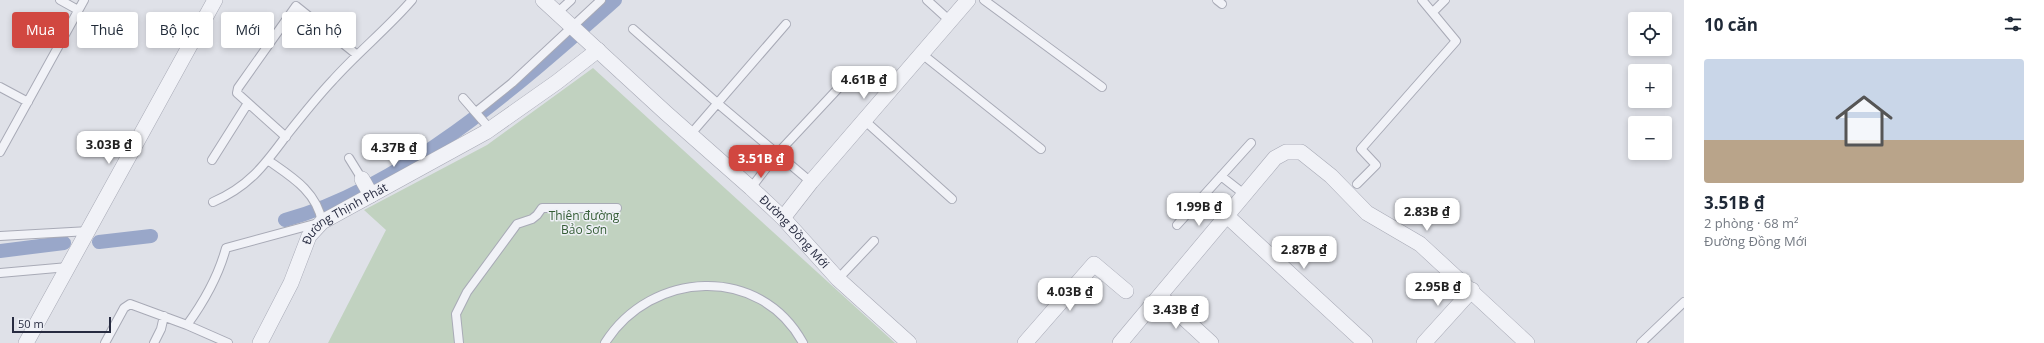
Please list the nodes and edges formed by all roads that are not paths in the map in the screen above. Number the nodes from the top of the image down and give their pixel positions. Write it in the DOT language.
graph roads {
  1 [pos="60,0"];
  2 [pos="84,0"];
  3 [pos="215,0"];
  4 [pos="412,0"];
  5 [pos="543,0"];
  6 [pos="571,0"];
  7 [pos="601,0"];
  8 [pos="927,0"];
  9 [pos="968,0"];
  10 [pos="984,0"];
  11 [pos="1422,0"];
  12 [pos="1446,0"];
  13 [pos="78,10"];
  14 [pos="1433,12"];
  15 [pos="556,13"];
  16 [pos="950,21"];
  17 [pos="786,24"];
  18 [pos="573,29"];
  19 [pos="633,29"];
  20 [pos="593,46"];
  21 [pos="356,54"];
  22 [pos="922,54"];
  23 [pos="846,80"];
  24 [pos="0,87"];
  25 [pos="1102,87"];
  26 [pos="463,98"];
  27 [pos="28,102"];
  28 [pos="716,102"];
  29 [pos="248,103"];
  30 [pos="476,112"];
  31 [pos="864,120"];
  32 [pos="489,129"];
  33 [pos="690,135"];
  34 [pos="286,137"];
  35 [pos="1251,143"];
  36 [pos="1041,149"];
  37 [pos="0,152"];
  38 [pos="777,154"];
  39 [pos="349,158"];
  40 [pos="212,160"];
  41 [pos="269,161"];
  42 [pos="1221,176"];
  43 [pos="811,182"];
  44 [pos="1357,184"];
  45 [pos="367,187"];
  46 [pos="751,188"];
  47 [pos="1244,194"];
  48 [pos="952,199"];
  49 [pos="213,202"];
  50 [pos="617,208"];
  51 [pos="1226,215"];
  52 [pos="782,218"];
  53 [pos="322,219"];
  54 [pos="1177,225"];
  55 [pos="89,231"];
  56 [pos="0,236"];
  57 [pos="874,241"];
  58 [pos="68,267"];
  59 [pos="0,273"];
  60 [pos="838,279"];
  61 [pos="1472,290"];
  62 [pos="1126,291"];
  63 [pos="1160,296"];
  64 [pos="1684,302"];
  65 [pos="164,316"];
  66 [pos="187,326"];
  67 [pos="26,343"];
  68 [pos="105,343"];
  69 [pos="154,343"];
  70 [pos="228,343"];
  71 [pos="260,343"];
  72 [pos="459,343"];
  73 [pos="606,343"];
  74 [pos="804,343"];
  75 [pos="909,343"];
  76 [pos="1025,343"];
  77 [pos="1120,343"];
  78 [pos="1211,343"];
  79 [pos="1365,343"];
  80 [pos="1424,343"];
  81 [pos="1527,343"];
  82 [pos="1641,343"];
  1 -- 13 [label="lane"];
  2 -- 13 [label="lane"];
  3 -- 55 [label="street"];
  4 -- 21 [label="lane"];
  5 -- 15 [label="street, Đường Đồng Mới"];
  6 -- 15 [label="lane"];
  7 -- 18 [label="lane"];
  8 -- 16 [label="lane"];
  9 -- 16 [label="street"];
  10 -- 25 [label="lane"];
  11 -- 14 [label="lane"];
  12 -- 14 [label="lane"];
  13 -- 27 [label="lane"];
  14 -- 44 [label="lane"];
  15 -- 18 [label="street, Đường Đồng Mới"];
  16 -- 22 [label="street"];
  17 -- 28 [label="lane"];
  18 -- 20 [label="street, Đường Đồng Mới"];
  18 -- 30 [label="lane"];
  19 -- 28 [label="lane"];
  20 -- 32 [label="street, Đường Thịnh Phát"];
  20 -- 33 [label="street, Đường Đồng Mới"];
  21 -- 29 [label="lane"];
  21 -- 34 [label="lane"];
  22 -- 31 [label="street"];
  22 -- 36 [label="lane"];
  23 -- 38 [label="lane"];
  24 -- 27 [label="lane"];
  26 -- 30 [label="lane"];
  27 -- 37 [label="lane"];
  28 -- 33 [label="lane"];
  28 -- 38 [label="lane"];
  29 -- 34 [label="lane"];
  29 -- 40 [label="lane"];
  30 -- 32 [label="lane"];
  31 -- 43 [label="street"];
  31 -- 48 [label="lane"];
  32 -- 45 [label="street, Đường Thịnh Phát"];
  33 -- 46 [label="street, Đường Đồng Mới"];
  34 -- 41 [label="lane"];
  35 -- 42 [label="lane"];
  38 -- 43 [label="lane"];
  38 -- 46 [label="lane"];
  39 -- 45 [label="lane"];
  41 -- 49 [label="lane"];
  41 -- 53 [label="lane"];
  42 -- 47 [label="lane"];
  42 -- 54 [label="lane"];
  43 -- 52 [label="street"];
  45 -- 53 [label="street, Đường Thịnh Phát"];
  46 -- 52 [label="street, Đường Đồng Mới"];
  47 -- 51 [label="street"];
  47 -- 61 [label="street"];
  50 -- 72 [label="lane"];
  51 -- 63 [label="street"];
  51 -- 79 [label="street"];
  52 -- 60 [label="street, Đường Đồng Mới"];
  53 -- 66 [label="lane"];
  53 -- 71 [label="street, Đường Thịnh Phát"];
  55 -- 56 [label="lane"];
  55 -- 58 [label="street"];
  57 -- 60 [label="lane"];
  58 -- 59 [label="lane"];
  58 -- 67 [label="street"];
  60 -- 75 [label="street, Đường Đồng Mới"];
  61 -- 80 [label="street"];
  61 -- 81 [label="street"];
  62 -- 76 [label="street"];
  63 -- 77 [label="street"];
  63 -- 78 [label="street"];
  64 -- 82 [label="lane"];
  65 -- 66 [label="lane"];
  65 -- 68 [label="lane"];
  65 -- 69 [label="lane"];
  66 -- 70 [label="lane"];
  73 -- 74 [label="lane"];
}
